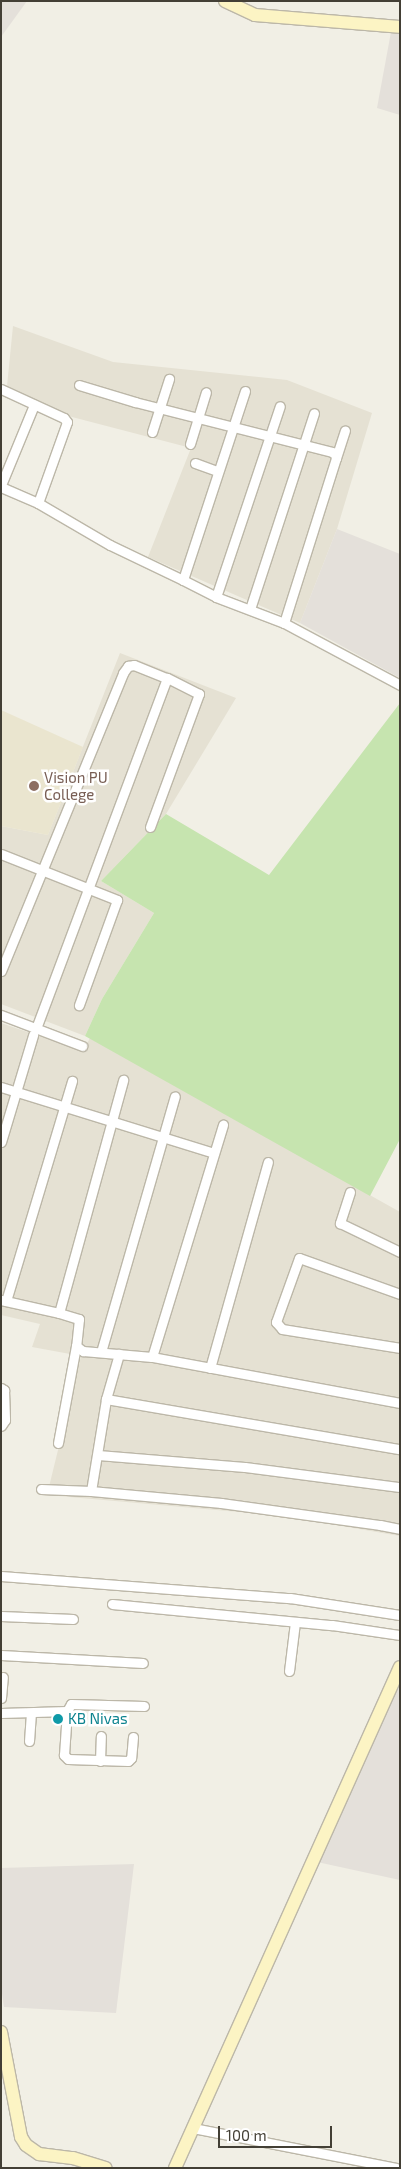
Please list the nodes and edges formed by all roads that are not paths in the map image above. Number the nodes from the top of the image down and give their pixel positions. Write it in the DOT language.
graph roads {
  1 [pos="225,1"];
  2 [pos="400,27"];
  3 [pos="169,379"];
  4 [pos="79,385"];
  5 [pos="1,389"];
  6 [pos="245,391"];
  7 [pos="206,392"];
  8 [pos="34,404"];
  9 [pos="280,406"];
  10 [pos="160,408"];
  11 [pos="314,413"];
  12 [pos="198,418"];
  13 [pos="232,427"];
  14 [pos="345,430"];
  15 [pos="152,432"];
  16 [pos="268,437"];
  17 [pos="190,444"];
  18 [pos="304,446"];
  19 [pos="336,458"];
  20 [pos="195,463"];
  21 [pos="217,471"];
  22 [pos="1,486"];
  23 [pos="38,503"];
  24 [pos="183,580"];
  25 [pos="216,596"];
  26 [pos="250,609"];
  27 [pos="284,623"];
  28 [pos="167,678"];
  29 [pos="400,685"];
  30 [pos="150,827"];
  31 [pos="1,854"];
  32 [pos="42,872"];
  33 [pos="88,889"];
  34 [pos="1,971"];
  35 [pos="79,1006"];
  36 [pos="1,1015"];
  37 [pos="35,1032"];
  38 [pos="82,1046"];
  39 [pos="123,1080"];
  40 [pos="72,1081"];
  41 [pos="1,1087"];
  42 [pos="16,1091"];
  43 [pos="175,1096"];
  44 [pos="66,1106"];
  45 [pos="112,1120"];
  46 [pos="223,1125"];
  47 [pos="163,1136"];
  48 [pos="1,1142"];
  49 [pos="214,1153"];
  50 [pos="268,1162"];
  51 [pos="350,1192"];
  52 [pos="400,1252"];
  53 [pos="400,1294"];
  54 [pos="4,1301"];
  55 [pos="59,1313"];
  56 [pos="76,1346"];
  57 [pos="400,1348"];
  58 [pos="101,1352"];
  59 [pos="119,1354"];
  60 [pos="152,1357"];
  61 [pos="210,1368"];
  62 [pos="1,1388"];
  63 [pos="106,1400"];
  64 [pos="400,1403"];
  65 [pos="1,1426"];
  66 [pos="58,1443"];
  67 [pos="400,1449"];
  68 [pos="98,1455"];
  69 [pos="400,1487"];
  70 [pos="41,1489"];
  71 [pos="91,1491"];
  72 [pos="400,1529"];
  73 [pos="1,1576"];
  74 [pos="112,1604"];
  75 [pos="400,1615"];
  76 [pos="1,1616"];
  77 [pos="73,1619"];
  78 [pos="295,1622"];
  79 [pos="400,1635"];
  80 [pos="1,1655"];
  81 [pos="143,1663"];
  82 [pos="400,1667"];
  83 [pos="289,1671"];
  84 [pos="3,1676"];
  85 [pos="1,1698"];
  86 [pos="144,1706"];
  87 [pos="67,1711"];
  88 [pos="1,1713"];
  89 [pos="31,1713"];
  90 [pos="101,1736"];
  91 [pos="133,1737"];
  92 [pos="29,1741"];
  93 [pos="100,1761"];
  94 [pos="1,2032"];
  95 [pos="193,2128"];
  96 [pos="105,2168"];
  97 [pos="175,2168"];
  98 [pos="396,2168"];
  1 -- 2 [label="main road"];
  3 -- 10 [label="street"];
  4 -- 10 [label="street"];
  5 -- 8 [label="street"];
  6 -- 13 [label="street"];
  7 -- 12 [label="street"];
  8 -- 22 [label="street"];
  8 -- 23 [label="street"];
  9 -- 16 [label="street"];
  10 -- 12 [label="street"];
  10 -- 15 [label="street"];
  11 -- 18 [label="street"];
  12 -- 13 [label="street"];
  12 -- 17 [label="street"];
  13 -- 16 [label="street"];
  13 -- 21 [label="street"];
  14 -- 19 [label="street"];
  16 -- 18 [label="street"];
  16 -- 25 [label="street"];
  18 -- 19 [label="street"];
  18 -- 26 [label="street"];
  19 -- 27 [label="street"];
  20 -- 21 [label="street"];
  21 -- 24 [label="street"];
  22 -- 23 [label="street"];
  23 -- 24 [label="street"];
  24 -- 25 [label="street"];
  25 -- 26 [label="street"];
  26 -- 27 [label="street"];
  27 -- 29 [label="street"];
  28 -- 30 [label="street"];
  28 -- 32 [label="street"];
  28 -- 33 [label="street"];
  31 -- 32 [label="street"];
  32 -- 33 [label="street"];
  32 -- 34 [label="street"];
  33 -- 35 [label="street"];
  33 -- 37 [label="street"];
  36 -- 37 [label="street"];
  37 -- 38 [label="street"];
  37 -- 42 [label="street"];
  39 -- 45 [label="street"];
  40 -- 44 [label="street"];
  41 -- 42 [label="street"];
  42 -- 44 [label="street"];
  42 -- 48 [label="street"];
  43 -- 47 [label="street"];
  44 -- 45 [label="street"];
  44 -- 54 [label="street"];
  45 -- 47 [label="street"];
  45 -- 55 [label="street"];
  46 -- 49 [label="street"];
  47 -- 49 [label="street"];
  47 -- 58 [label="street"];
  49 -- 60 [label="street"];
  50 -- 61 [label="street"];
  51 -- 52 [label="street"];
  53 -- 57 [label="street"];
  54 -- 55 [label="street"];
  55 -- 56 [label="street"];
  56 -- 58 [label="street"];
  56 -- 66 [label="street"];
  58 -- 59 [label="street"];
  59 -- 60 [label="street"];
  59 -- 63 [label="street"];
  60 -- 61 [label="street"];
  61 -- 64 [label="street"];
  62 -- 65 [label="street"];
  63 -- 67 [label="street"];
  63 -- 68 [label="street"];
  68 -- 69 [label="street"];
  68 -- 71 [label="street"];
  70 -- 71 [label="street"];
  71 -- 72 [label="street"];
  73 -- 75 [label="street"];
  74 -- 78 [label="street"];
  76 -- 77 [label="street"];
  78 -- 79 [label="street"];
  78 -- 83 [label="street"];
  80 -- 81 [label="street"];
  82 -- 95 [label="main road"];
  84 -- 85 [label="street"];
  86 -- 87 [label="street"];
  87 -- 89 [label="street"];
  87 -- 93 [label="street"];
  88 -- 89 [label="street"];
  89 -- 92 [label="street"];
  90 -- 93 [label="street"];
  91 -- 93 [label="street"];
  94 -- 96 [label="main road"];
  95 -- 97 [label="main road"];
  95 -- 98 [label="street"];
}
